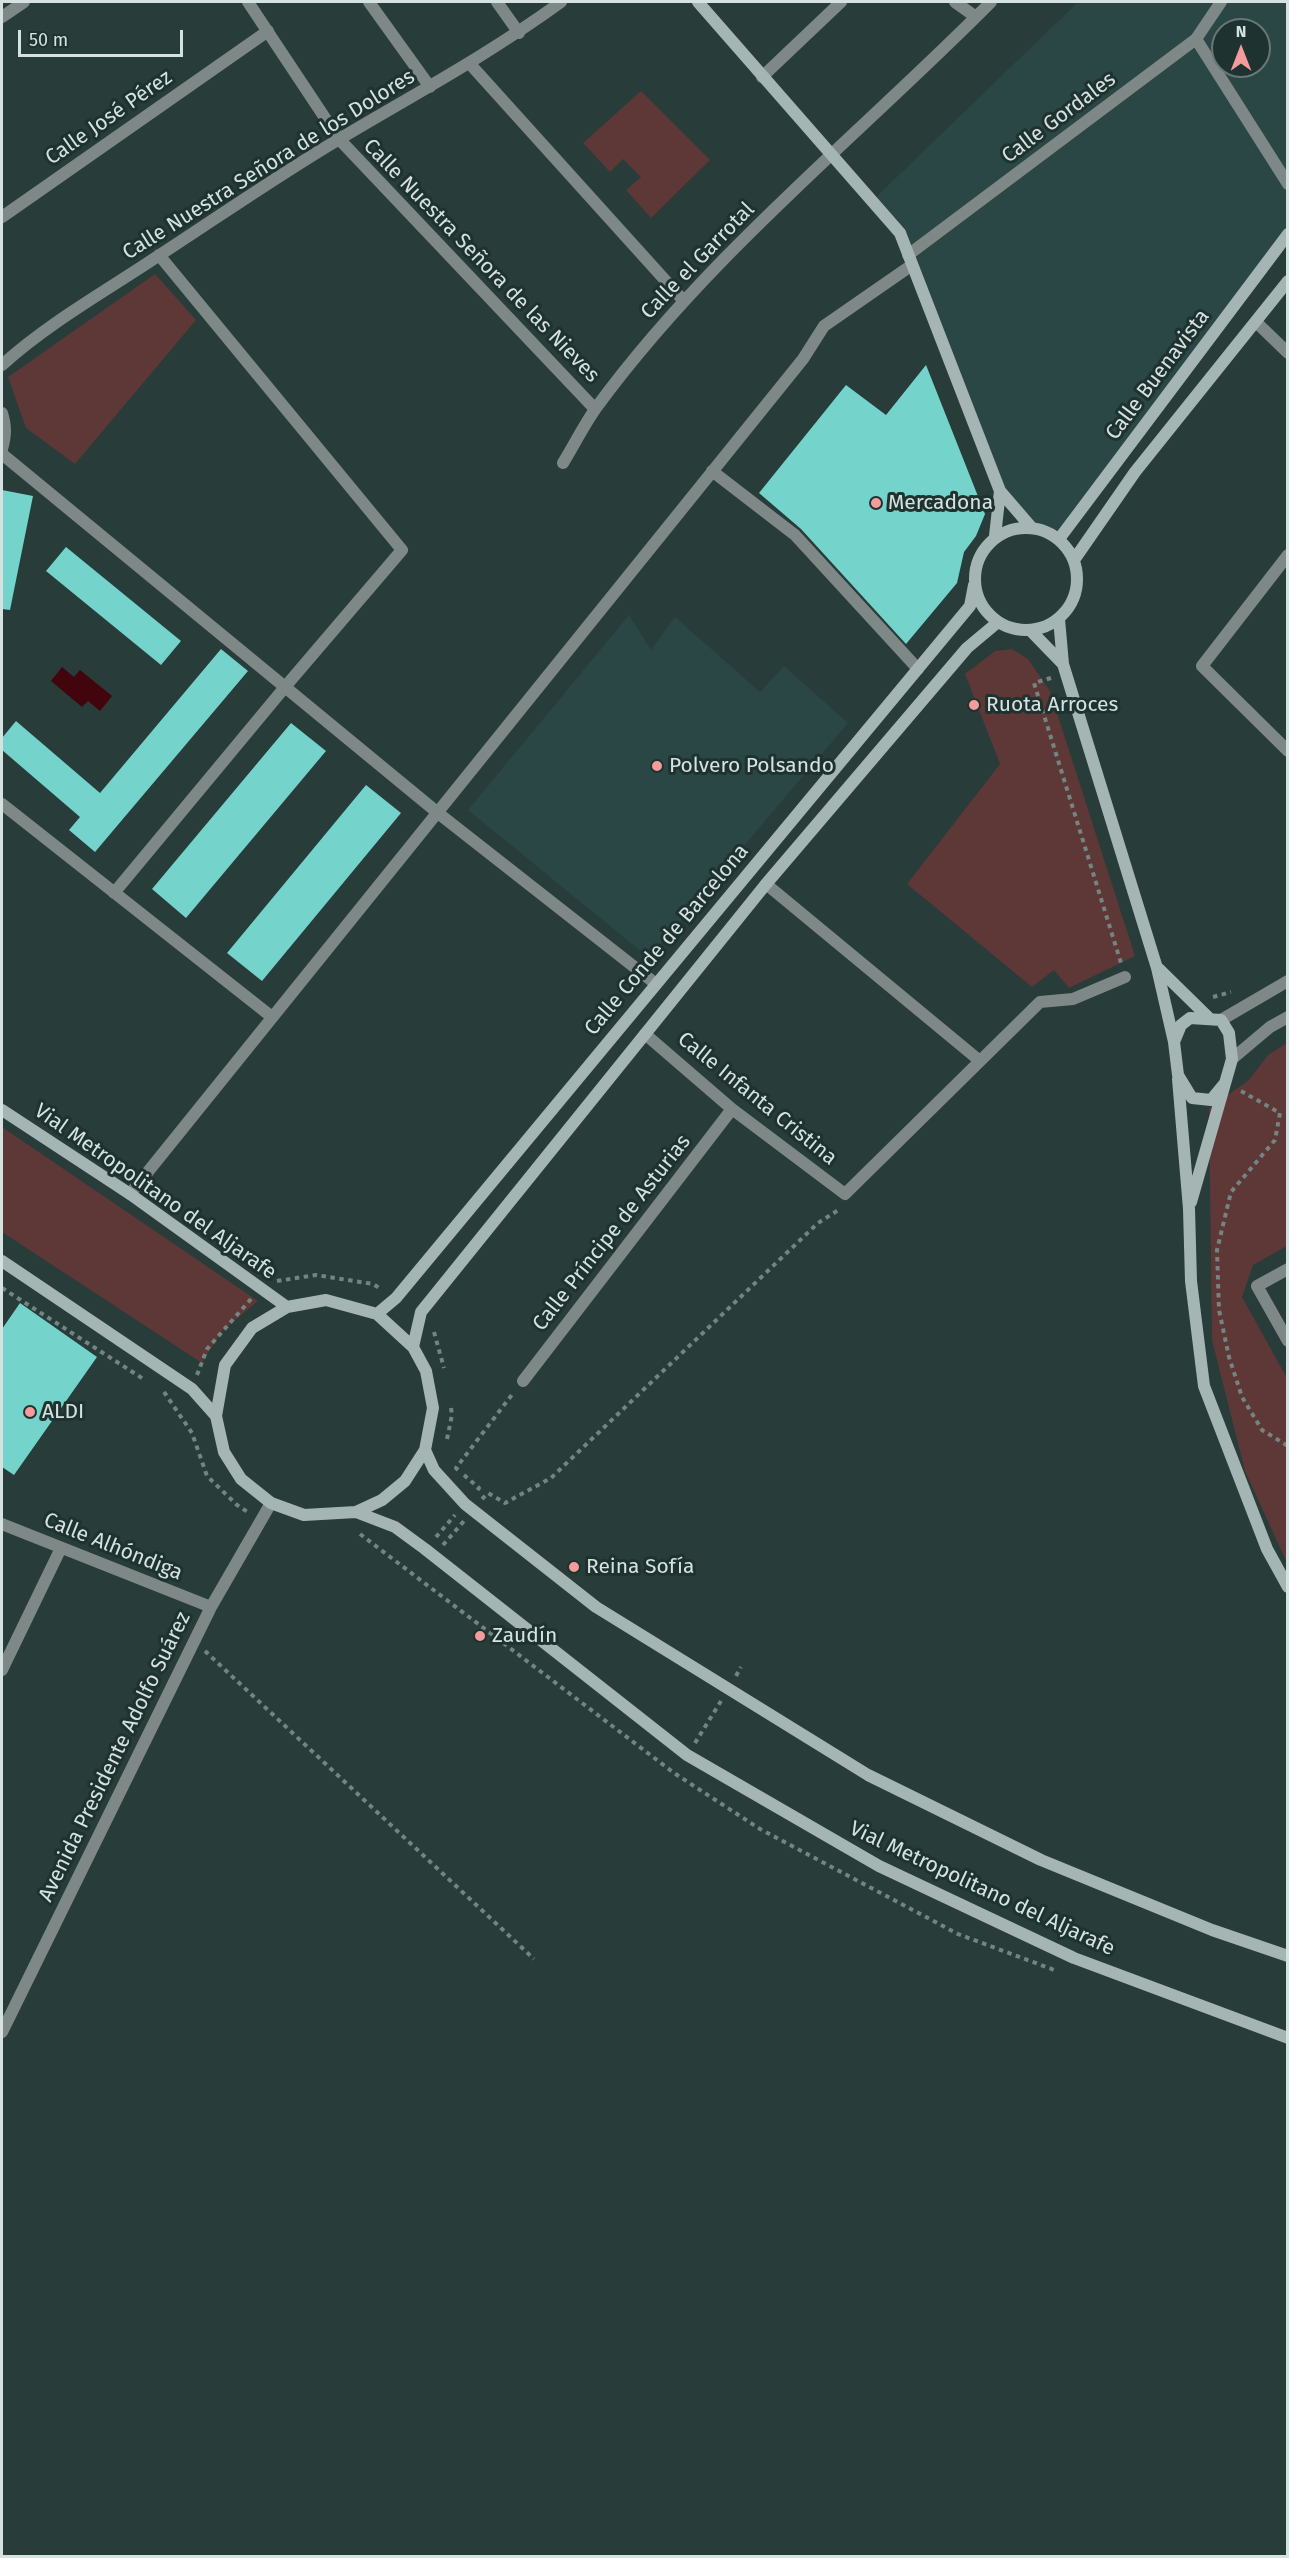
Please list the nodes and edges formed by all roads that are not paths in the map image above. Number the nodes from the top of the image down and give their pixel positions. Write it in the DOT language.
graph roads {
  1 [pos="24,2"];
  2 [pos="248,2"];
  3 [pos="369,2"];
  4 [pos="497,2"];
  5 [pos="561,2"];
  6 [pos="698,2"];
  7 [pos="841,2"];
  8 [pos="955,2"];
  9 [pos="991,2"];
  10 [pos="1221,2"];
  11 [pos="2,17"];
  12 [pos="976,17"];
  13 [pos="268,31"];
  14 [pos="519,33"];
  15 [pos="1196,39"];
  16 [pos="470,64"];
  17 [pos="762,77"];
  18 [pos="430,87"];
  19 [pos="339,139"];
  20 [pos="831,154"];
  21 [pos="1287,184"];
  22 [pos="2,217"];
  23 [pos="1287,234"];
  24 [pos="159,255"];
  25 [pos="910,260"];
  26 [pos="1287,281"];
  27 [pos="683,300"];
  28 [pos="1256,322"];
  29 [pos="1287,353"];
  30 [pos="2,365"];
  31 [pos="595,409"];
  32 [pos="2,413"];
  33 [pos="2,448"];
  34 [pos="2,454"];
  35 [pos="563,463"];
  36 [pos="712,471"];
  37 [pos="1000,491"];
  38 [pos="1031,527"];
  39 [pos="996,537"];
  40 [pos="1059,539"];
  41 [pos="1287,555"];
  42 [pos="1074,560"];
  43 [pos="974,585"];
  44 [pos="1059,619"];
  45 [pos="998,622"];
  46 [pos="1031,631"];
  47 [pos="918,669"];
  48 [pos="1065,669"];
  49 [pos="285,687"];
  50 [pos="1287,751"];
  51 [pos="2,804"];
  52 [pos="438,813"];
  53 [pos="766,884"];
  54 [pos="114,893"];
  55 [pos="1157,968"];
  56 [pos="1125,977"];
  57 [pos="1287,981"];
  58 [pos="656,984"];
  59 [pos="273,1017"];
  60 [pos="1287,1017"];
  61 [pos="1216,1020"];
  62 [pos="645,1034"];
  63 [pos="1174,1042"];
  64 [pos="1232,1059"];
  65 [pos="980,1060"];
  66 [pos="1178,1075"];
  67 [pos="1230,1085"];
  68 [pos="732,1109"];
  69 [pos="2,1110"];
  70 [pos="130,1194"];
  71 [pos="1189,1209"];
  72 [pos="2,1262"];
  73 [pos="1287,1269"];
  74 [pos="287,1307"];
  75 [pos="378,1314"];
  76 [pos="1287,1341"];
  77 [pos="413,1347"];
  78 [pos="523,1381"];
  79 [pos="216,1416"];
  80 [pos="425,1450"];
  81 [pos="271,1503"];
  82 [pos="356,1512"];
  83 [pos="2,1524"];
  84 [pos="61,1548"];
  85 [pos="1287,1587"];
  86 [pos="211,1607"];
  87 [pos="2,1670"];
  88 [pos="1287,1956"];
  89 [pos="2,2032"];
  90 [pos="1287,2038"];
  1 -- 11 [label="street"];
  2 -- 13 [label="street, Calle Nuestra Señora de las Nieves"];
  3 -- 18 [label="street"];
  4 -- 14 [label="street"];
  5 -- 14 [label="street, Calle Nuestra Señora de los Dolores"];
  6 -- 17 [label="main road"];
  7 -- 17 [label="street"];
  8 -- 12 [label="street"];
  9 -- 12 [label="street, Calle el Garrotal"];
  10 -- 15 [label="street, Calle Gordales"];
  12 -- 20 [label="street, Calle el Garrotal"];
  13 -- 19 [label="street, Calle Nuestra Señora de las Nieves"];
  13 -- 22 [label="street, Calle José Pérez"];
  14 -- 16 [label="street, Calle Nuestra Señora de los Dolores"];
  15 -- 21 [label="street"];
  15 -- 25 [label="street, Calle Gordales"];
  16 -- 18 [label="street, Calle Nuestra Señora de los Dolores"];
  16 -- 27 [label="street"];
  17 -- 20 [label="main road"];
  18 -- 19 [label="street, Calle Nuestra Señora de los Dolores"];
  19 -- 24 [label="street, Calle Nuestra Señora de los Dolores"];
  19 -- 31 [label="street, Calle Nuestra Señora de las Nieves"];
  20 -- 25 [label="main road"];
  20 -- 27 [label="street, Calle el Garrotal"];
  23 -- 40 [label="main road, Calle Buenavista"];
  24 -- 30 [label="street, Calle Nuestra Señora de los Dolores"];
  24 -- 49 [label="street"];
  25 -- 36 [label="street, Calle Gordales"];
  25 -- 37 [label="main road"];
  26 -- 28 [label="main road, Calle Buenavista"];
  27 -- 31 [label="street, Calle el Garrotal"];
  28 -- 29 [label="street"];
  28 -- 42 [label="main road, Calle Buenavista"];
  31 -- 35 [label="street, Calle el Garrotal"];
  32 -- 33 [label="street"];
  34 -- 49 [label="street"];
  36 -- 47 [label="street"];
  36 -- 52 [label="street, Calle Gordales"];
  37 -- 38 [label="main road"];
  37 -- 39 [label="main road"];
  38 -- 39 [label="main road"];
  38 -- 40 [label="main road"];
  39 -- 43 [label="main road"];
  40 -- 42 [label="main road"];
  41 -- 50 [label="street"];
  42 -- 44 [label="main road"];
  43 -- 45 [label="main road"];
  43 -- 47 [label="main road, Calle Conde de Barcelona"];
  44 -- 46 [label="main road"];
  44 -- 48 [label="main road"];
  45 -- 46 [label="main road"];
  45 -- 53 [label="main road, Calle Conde de Barcelona"];
  46 -- 48 [label="main road"];
  47 -- 58 [label="main road, Calle Conde de Barcelona"];
  48 -- 55 [label="main road"];
  49 -- 52 [label="street"];
  49 -- 54 [label="street"];
  51 -- 54 [label="street"];
  52 -- 58 [label="street"];
  52 -- 59 [label="street, Calle Gordales"];
  53 -- 62 [label="main road, Calle Conde de Barcelona"];
  53 -- 65 [label="street"];
  54 -- 59 [label="street"];
  55 -- 61 [label="main road"];
  55 -- 63 [label="main road"];
  56 -- 65 [label="street"];
  57 -- 61 [label="street"];
  58 -- 75 [label="main road, Calle Conde de Barcelona"];
  59 -- 70 [label="street, Calle Gordales"];
  60 -- 64 [label="street"];
  61 -- 63 [label="main road"];
  61 -- 64 [label="main road"];
  62 -- 68 [label="street, Calle Infanta Cristina"];
  62 -- 77 [label="main road, Calle Conde de Barcelona"];
  63 -- 66 [label="main road"];
  64 -- 67 [label="main road"];
  65 -- 68 [label="street, Calle Infanta Cristina"];
  66 -- 67 [label="main road"];
  66 -- 71 [label="main road"];
  67 -- 71 [label="main road"];
  68 -- 78 [label="street, Calle Príncipe de Asturias"];
  69 -- 70 [label="main road, Vial Metropolitano del Aljarafe"];
  70 -- 74 [label="main road, Vial Metropolitano del Aljarafe"];
  71 -- 85 [label="main road"];
  72 -- 79 [label="main road, Vial Metropolitano del Aljarafe"];
  73 -- 76 [label="street"];
  74 -- 75 [label="main road, Vial Metropolitano del Aljarafe"];
  74 -- 79 [label="main road, Vial Metropolitano del Aljarafe"];
  75 -- 77 [label="main road, Vial Metropolitano del Aljarafe"];
  77 -- 80 [label="main road, Vial Metropolitano del Aljarafe"];
  79 -- 81 [label="main road, Vial Metropolitano del Aljarafe"];
  80 -- 82 [label="main road, Vial Metropolitano del Aljarafe"];
  80 -- 88 [label="main road"];
  81 -- 82 [label="main road, Vial Metropolitano del Aljarafe"];
  81 -- 86 [label="street, Avenida Presidente Adolfo Suárez"];
  82 -- 90 [label="main road, Vial Metropolitano del Aljarafe"];
  83 -- 84 [label="street, Calle Alhóndiga"];
  84 -- 86 [label="street, Calle Alhóndiga"];
  84 -- 87 [label="street"];
  86 -- 89 [label="street, Avenida Presidente Adolfo Suárez"];
}
